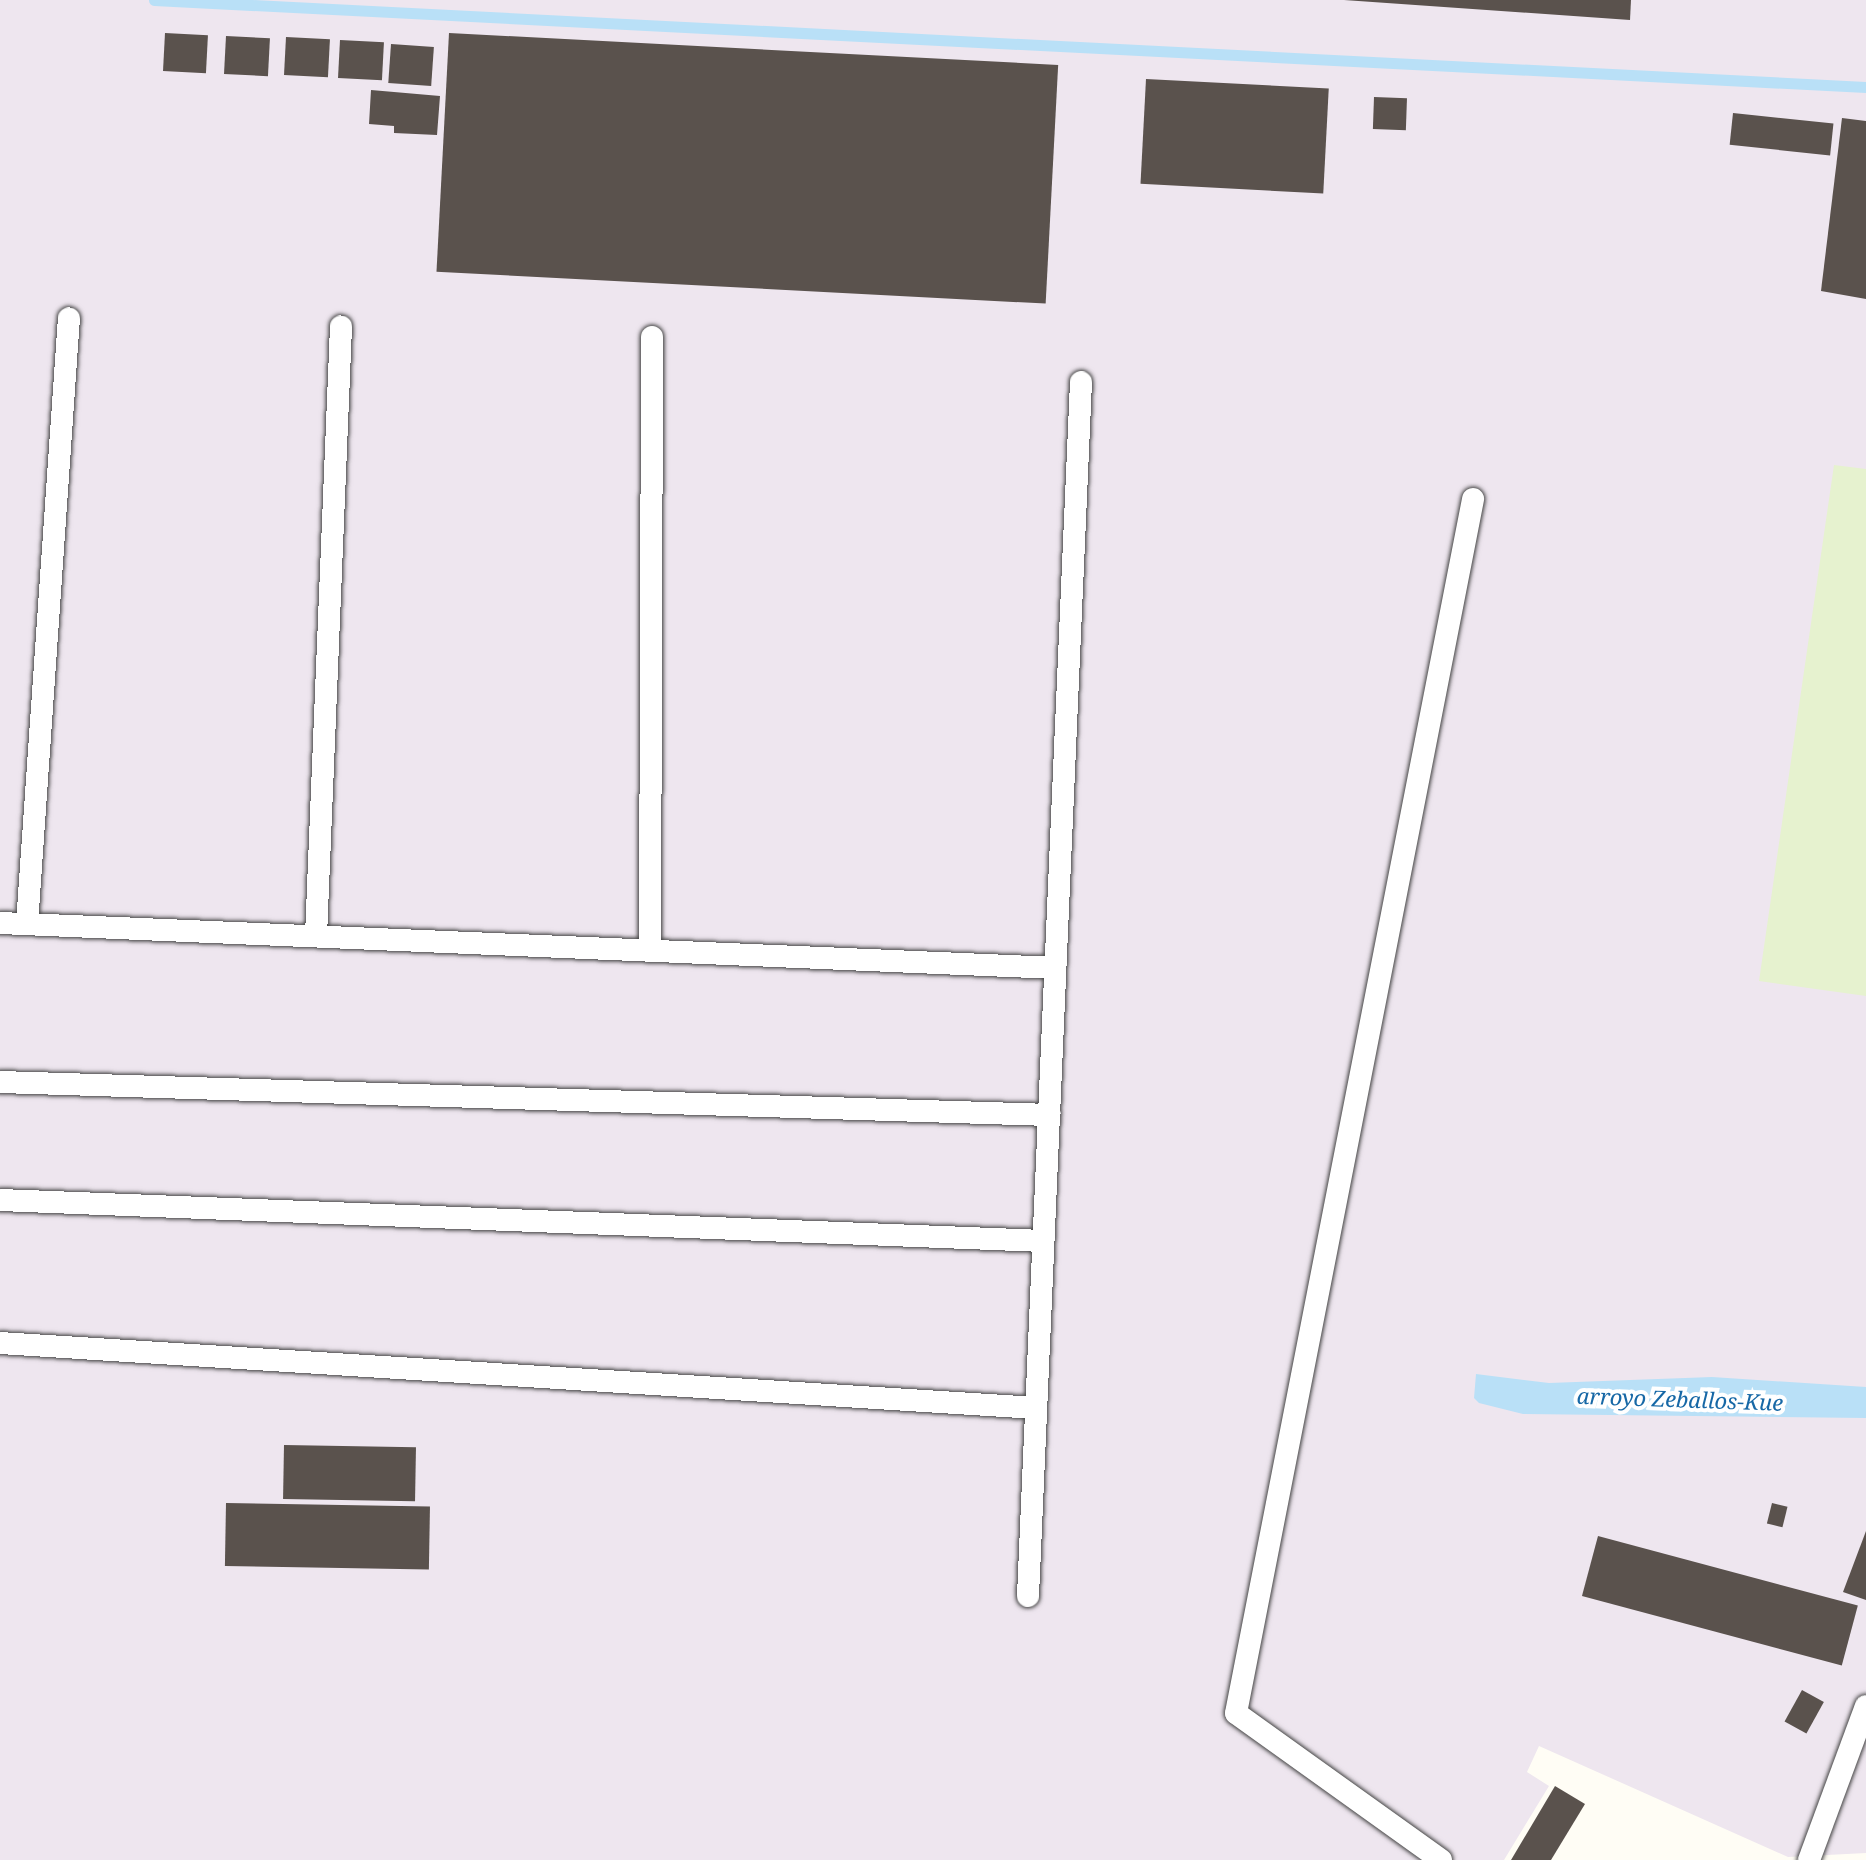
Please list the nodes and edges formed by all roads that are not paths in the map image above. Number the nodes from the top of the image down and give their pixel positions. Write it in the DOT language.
graph roads {
  1 [pos="69,318"];
  2 [pos="341,327"];
  3 [pos="652,337"];
  4 [pos="1081,382"];
  5 [pos="1473,499"];
  6 [pos="0,923"];
  7 [pos="27,924"];
  8 [pos="316,936"];
  9 [pos="650,951"];
  10 [pos="1055,968"];
  11 [pos="0,1082"];
  12 [pos="1049,1115"];
  13 [pos="0,1200"];
  14 [pos="1043,1241"];
  15 [pos="0,1343"];
  16 [pos="1036,1408"];
  17 [pos="1028,1596"];
  18 [pos="1866,1706"];
  19 [pos="1441,1860"];
  20 [pos="1809,1860"];
  1 -- 7 [label="lane"];
  2 -- 8 [label="lane"];
  3 -- 9 [label="lane"];
  4 -- 10 [label="lane"];
  5 -- 19 [label="lane"];
  6 -- 7 [label="lane"];
  7 -- 8 [label="lane"];
  8 -- 9 [label="lane"];
  9 -- 10 [label="lane"];
  10 -- 12 [label="lane"];
  11 -- 12 [label="lane"];
  12 -- 14 [label="lane"];
  13 -- 14 [label="lane"];
  14 -- 16 [label="lane"];
  15 -- 16 [label="lane"];
  16 -- 17 [label="lane"];
  18 -- 20 [label="lane"];
}
